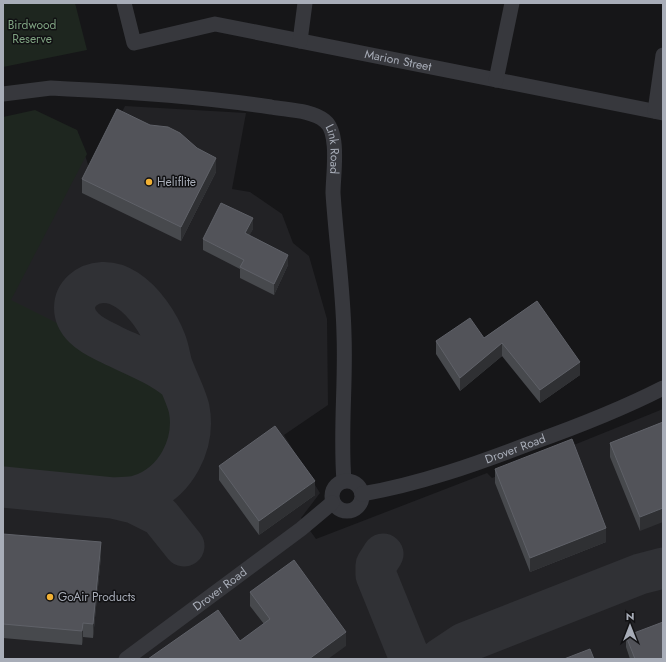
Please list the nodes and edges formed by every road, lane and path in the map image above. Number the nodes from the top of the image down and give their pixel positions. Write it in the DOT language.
graph roads {
  1 [pos="124,3"];
  2 [pos="305,3"];
  3 [pos="512,3"];
  4 [pos="300,41"];
  5 [pos="663,56"];
  6 [pos="496,80"];
  7 [pos="3,94"];
  8 [pos="659,112"];
  9 [pos="663,388"];
  10 [pos="344,481"];
  11 [pos="362,494"];
  12 [pos="332,503"];
  13 [pos="126,659"];
  1 -- 4 [label="street, Marion Street"];
  2 -- 4 [label="street"];
  3 -- 6 [label="street"];
  4 -- 6 [label="street, Marion Street"];
  5 -- 8 [label="street"];
  6 -- 8 [label="street, Marion Street"];
  7 -- 10 [label="street, Link Road"];
  9 -- 11 [label="street, Drover Road"];
  10 -- 11 [label="street"];
  10 -- 12 [label="street"];
  11 -- 12 [label="street"];
  12 -- 13 [label="street, Drover Road"];
}
